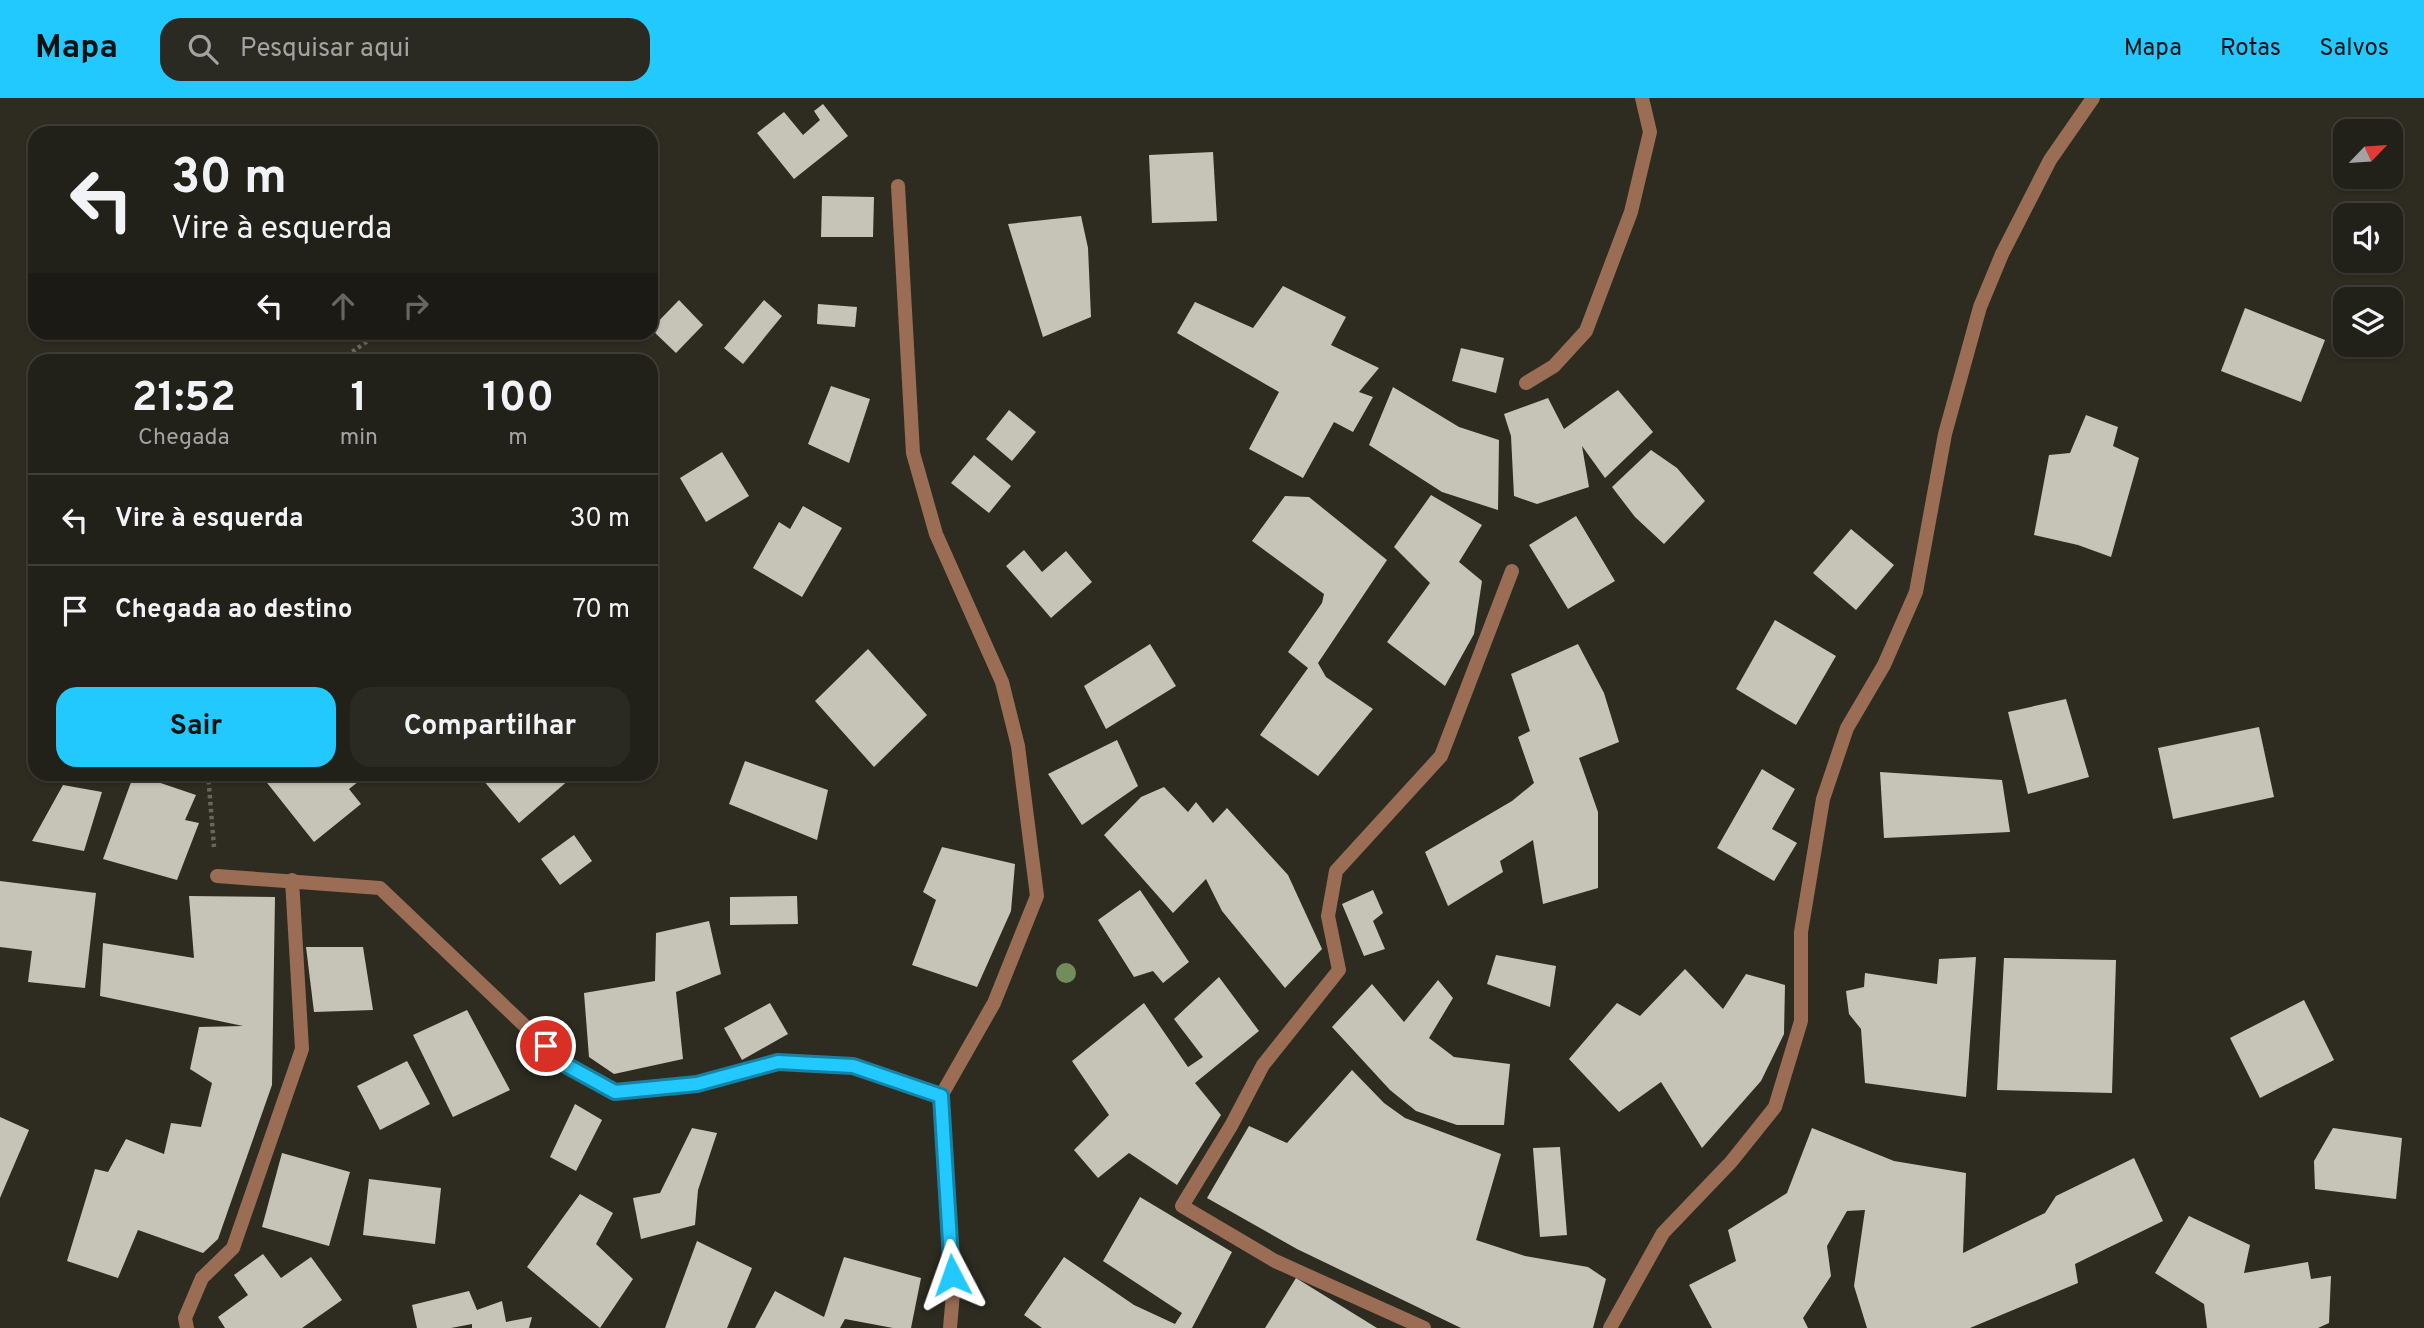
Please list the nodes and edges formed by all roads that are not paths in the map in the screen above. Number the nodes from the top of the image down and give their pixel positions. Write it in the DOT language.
graph roads {
  1 [pos="1642,98"];
  2 [pos="2093,98"];
  3 [pos="898,186"];
  4 [pos="1526,383"];
  5 [pos="1512,571"];
  6 [pos="217,876"];
  7 [pos="292,880"];
  8 [pos="941,1096"];
  9 [pos="187,1328"];
  10 [pos="950,1328"];
  11 [pos="1424,1328"];
  12 [pos="1610,1328"];
  1 -- 4 [label="street"];
  2 -- 12 [label="street"];
  3 -- 8 [label="street"];
  5 -- 11 [label="street"];
  6 -- 7 [label="street"];
  7 -- 8 [label="street"];
  7 -- 9 [label="street"];
  8 -- 10 [label="street"];
}
